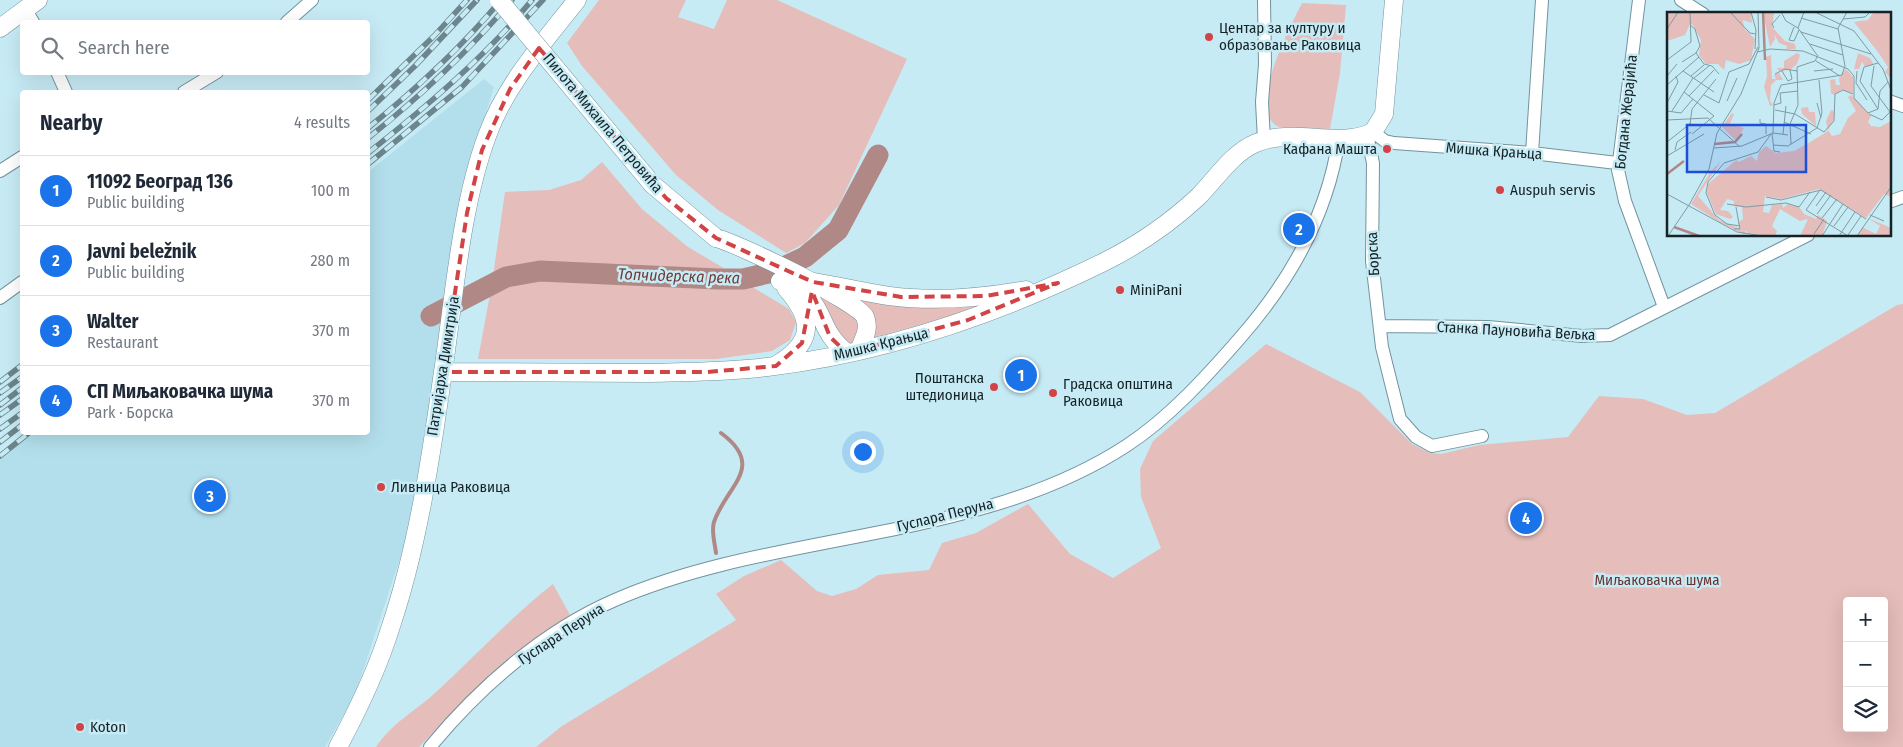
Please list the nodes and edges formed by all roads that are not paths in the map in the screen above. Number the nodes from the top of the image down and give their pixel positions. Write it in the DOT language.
graph roads {
  1 [pos="312,0"];
  2 [pos="499,0"];
  3 [pos="577,0"];
  4 [pos="1264,0"];
  5 [pos="1394,0"];
  6 [pos="1542,0"];
  7 [pos="1639,0"];
  8 [pos="1681,0"];
  9 [pos="32,11"];
  10 [pos="1700,12"];
  11 [pos="288,20"];
  12 [pos="0,28"];
  13 [pos="58,75"];
  14 [pos="212,75"];
  15 [pos="65,90"];
  16 [pos="187,90"];
  17 [pos="1890,100"];
  18 [pos="1903,106"];
  19 [pos="1370,133"];
  20 [pos="1339,138"];
  21 [pos="1264,140"];
  22 [pos="1532,153"];
  23 [pos="20,157"];
  24 [pos="1618,163"];
  25 [pos="0,172"];
  26 [pos="1903,197"];
  27 [pos="1890,202"];
  28 [pos="1806,236"];
  29 [pos="716,238"];
  30 [pos="779,280"];
  31 [pos="813,282"];
  32 [pos="20,283"];
  33 [pos="1058,283"];
  34 [pos="0,298"];
  35 [pos="1664,307"];
  36 [pos="1380,326"];
  37 [pos="853,351"];
  38 [pos="776,366"];
  39 [pos="443,372"];
  40 [pos="1482,436"];
  41 [pos="338,747"];
  42 [pos="430,747"];
  1 -- 11 [label="street"];
  2 -- 29 [label="main road, Пилота Михаила Петровића, bridge"];
  3 -- 39 [label="main road, Патријарха Димитрија"];
  4 -- 21 [label="street"];
  5 -- 19 [label="main road"];
  6 -- 22 [label="street"];
  7 -- 24 [label="street, Богдана Жерајића"];
  8 -- 10 [label="street"];
  9 -- 12 [label="main road"];
  13 -- 15 [label="street"];
  14 -- 16 [label="street"];
  17 -- 18 [label="street"];
  19 -- 20 [label="main road, Мишка Крањца"];
  19 -- 22 [label="street, Мишка Крањца"];
  19 -- 36 [label="street, Борска"];
  20 -- 21 [label="main road, Мишка Крањца"];
  20 -- 42 [label="street, Гуслара Перуна"];
  21 -- 33 [label="main road, Мишка Крањца"];
  22 -- 24 [label="street, Мишка Крањца"];
  23 -- 25 [label="street"];
  24 -- 35 [label="street, Богдана Жерајића"];
  26 -- 27 [label="street"];
  28 -- 35 [label="street, Станка Пауновића Вељка"];
  29 -- 30 [label="main road, Пилота Михаила Петровића"];
  29 -- 31 [label="main road, Пилота Михаила Петровића"];
  30 -- 37 [label="main road, Пилота Михаила Петровића"];
  30 -- 38 [label="main road"];
  31 -- 33 [label="main road"];
  31 -- 37 [label="main road, Пилота Михаила Петровића"];
  32 -- 34 [label="street"];
  33 -- 37 [label="main road, Мишка Крањца"];
  35 -- 36 [label="street, Станка Пауновића Вељка"];
  36 -- 40 [label="street, Борска"];
  37 -- 38 [label="main road, Мишка Крањца"];
  38 -- 39 [label="main road, Мишка Крањца"];
  39 -- 41 [label="main road, Патријарха Димитрија"];
}
